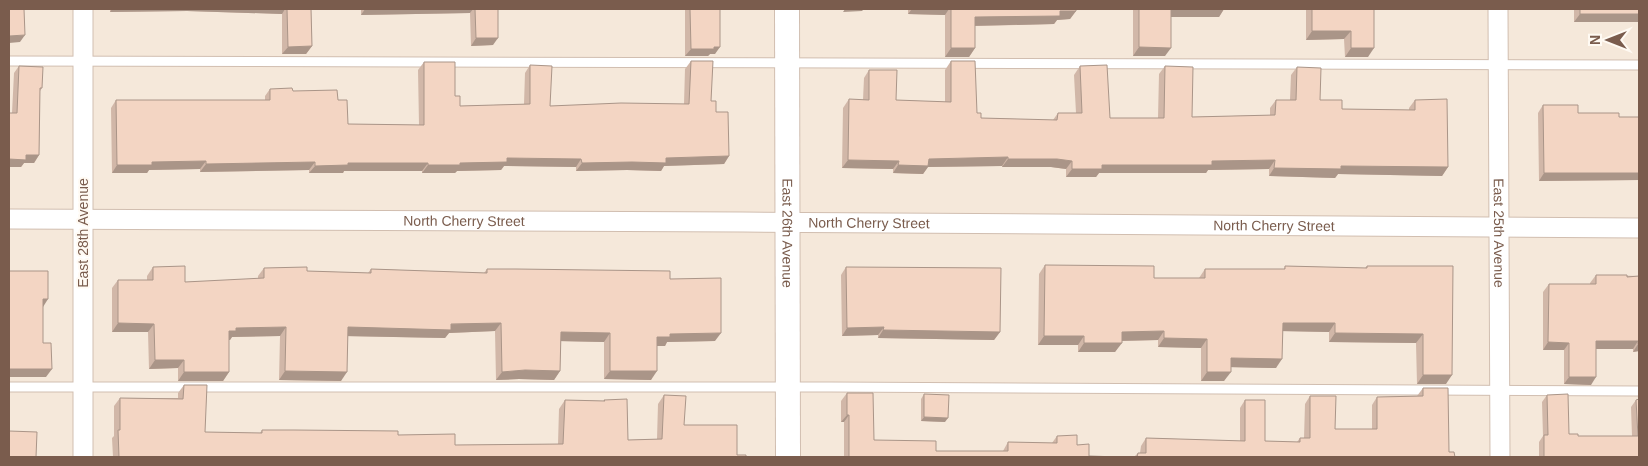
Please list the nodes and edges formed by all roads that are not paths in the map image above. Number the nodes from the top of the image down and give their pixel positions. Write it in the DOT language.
graph roads {
  1 [pos="83,9"];
  2 [pos="787,9"];
  3 [pos="1498,9"];
  4 [pos="9,61"];
  5 [pos="84,61"];
  6 [pos="787,63"];
  7 [pos="1498,65"];
  8 [pos="1639,65"];
  9 [pos="9,219"];
  10 [pos="83,219"];
  11 [pos="788,222"];
  12 [pos="1500,228"];
  13 [pos="1639,228"];
  14 [pos="9,387"];
  15 [pos="84,387"];
  16 [pos="788,388"];
  17 [pos="1501,389"];
  18 [pos="1639,390"];
  19 [pos="83,457"];
  20 [pos="788,457"];
  21 [pos="1500,457"];
  1 -- 5 [label="street, East 28th Avenue"];
  2 -- 6 [label="street, East 26th Avenue"];
  3 -- 7 [label="street, East 25th Avenue"];
  4 -- 5 [label="lane"];
  5 -- 6 [label="lane"];
  5 -- 10 [label="street, East 28th Avenue"];
  6 -- 7 [label="lane"];
  6 -- 11 [label="street, East 26th Avenue"];
  7 -- 8 [label="lane"];
  7 -- 12 [label="street, East 25th Avenue"];
  9 -- 10 [label="street, North Cherry Street"];
  10 -- 11 [label="street, North Cherry Street"];
  10 -- 15 [label="street, East 28th Avenue"];
  11 -- 12 [label="street, North Cherry Street"];
  11 -- 16 [label="street, East 26th Avenue"];
  12 -- 13 [label="street, North Cherry Street"];
  12 -- 17 [label="street, East 25th Avenue"];
  14 -- 15 [label="lane"];
  15 -- 16 [label="lane"];
  15 -- 19 [label="street, East 28th Avenue"];
  16 -- 17 [label="lane"];
  16 -- 20 [label="street, East 26th Avenue"];
  17 -- 18 [label="lane"];
  17 -- 21 [label="street, East 25th Avenue"];
}
